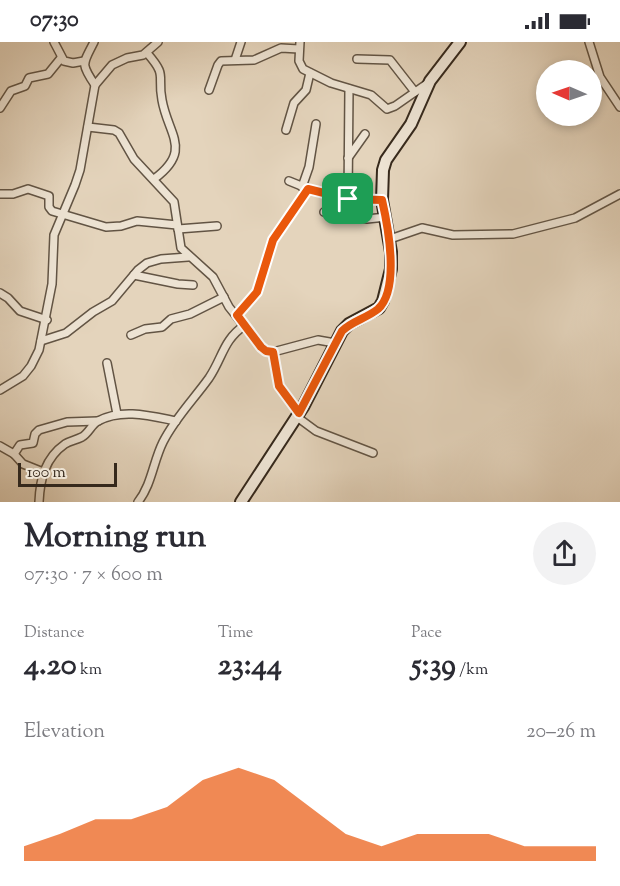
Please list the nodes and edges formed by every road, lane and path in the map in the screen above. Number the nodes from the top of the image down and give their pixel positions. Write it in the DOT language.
graph roads {
  1 [pos="54,42"];
  2 [pos="94,42"];
  3 [pos="158,42"];
  4 [pos="241,42"];
  5 [pos="460,42"];
  6 [pos="589,42"];
  7 [pos="299,46"];
  8 [pos="147,52"];
  9 [pos="61,58"];
  10 [pos="357,59"];
  11 [pos="235,60"];
  12 [pos="84,61"];
  13 [pos="310,73"];
  14 [pos="430,81"];
  15 [pos="95,85"];
  16 [pos="349,89"];
  17 [pos="209,90"];
  18 [pos="415,92"];
  19 [pos="1,103"];
  20 [pos="620,107"];
  21 [pos="316,124"];
  22 [pos="88,127"];
  23 [pos="286,130"];
  24 [pos="365,134"];
  25 [pos="348,158"];
  26 [pos="154,179"];
  27 [pos="289,181"];
  28 [pos="305,188"];
  29 [pos="0,194"];
  30 [pos="620,194"];
  31 [pos="348,199"];
  32 [pos="382,200"];
  33 [pos="324,212"];
  34 [pos="62,214"];
  35 [pos="386,217"];
  36 [pos="218,226"];
  37 [pos="178,227"];
  38 [pos="390,239"];
  39 [pos="188,257"];
  40 [pos="134,275"];
  41 [pos="193,285"];
  42 [pos="0,293"];
  43 [pos="224,297"];
  44 [pos="237,315"];
  45 [pos="47,320"];
  46 [pos="245,325"];
  47 [pos="131,335"];
  48 [pos="41,342"];
  49 [pos="335,343"];
  50 [pos="273,352"];
  51 [pos="107,363"];
  52 [pos="0,390"];
  53 [pos="117,414"];
  54 [pos="298,415"];
  55 [pos="99,421"];
  56 [pos="176,421"];
  57 [pos="0,446"];
  58 [pos="373,453"];
  59 [pos="14,454"];
  60 [pos="43,472"];
  61 [pos="39,502"];
  62 [pos="138,502"];
  63 [pos="241,502"];
  1 -- 9 [label="street"];
  2 -- 12 [label="street"];
  3 -- 8 [label="street"];
  4 -- 11 [label="street"];
  5 -- 14 [label="street"];
  6 -- 20 [label="street"];
  7 -- 11 [label="street"];
  7 -- 13 [label="street"];
  8 -- 15 [label="street"];
  8 -- 26 [label="street"];
  9 -- 12 [label="street"];
  9 -- 19 [label="street"];
  10 -- 18 [label="street"];
  11 -- 17 [label="street"];
  12 -- 15 [label="street"];
  13 -- 16 [label="street"];
  13 -- 23 [label="street"];
  14 -- 18 [label="street"];
  14 -- 32 [label="street"];
  15 -- 22 [label="street"];
  16 -- 18 [label="street"];
  16 -- 25 [label="street"];
  21 -- 28 [label="street"];
  22 -- 26 [label="street"];
  22 -- 34 [label="street"];
  24 -- 25 [label="street"];
  25 -- 31 [label="street"];
  26 -- 37 [label="street"];
  27 -- 28 [label="street"];
  28 -- 31 [label="street"];
  28 -- 44 [label="street"];
  29 -- 34 [label="street"];
  30 -- 38 [label="street"];
  31 -- 32 [label="street"];
  32 -- 35 [label="street"];
  33 -- 35 [label="street"];
  34 -- 37 [label="street"];
  34 -- 45 [label="street"];
  35 -- 38 [label="street"];
  36 -- 37 [label="street"];
  37 -- 39 [label="street"];
  38 -- 49 [label="street"];
  39 -- 40 [label="street"];
  39 -- 43 [label="street"];
  40 -- 41 [label="street"];
  40 -- 48 [label="street"];
  42 -- 45 [label="street"];
  43 -- 44 [label="street"];
  43 -- 47 [label="street"];
  44 -- 46 [label="street"];
  45 -- 48 [label="street"];
  46 -- 50 [label="street"];
  46 -- 56 [label="street"];
  48 -- 52 [label="street"];
  49 -- 50 [label="street"];
  49 -- 54 [label="street"];
  50 -- 54 [label="street"];
  51 -- 53 [label="street"];
  53 -- 55 [label="street"];
  53 -- 56 [label="street"];
  54 -- 58 [label="street"];
  54 -- 63 [label="street"];
  55 -- 59 [label="street"];
  55 -- 60 [label="street"];
  56 -- 62 [label="street"];
  57 -- 59 [label="street"];
  59 -- 60 [label="street"];
  60 -- 61 [label="street"];
}
